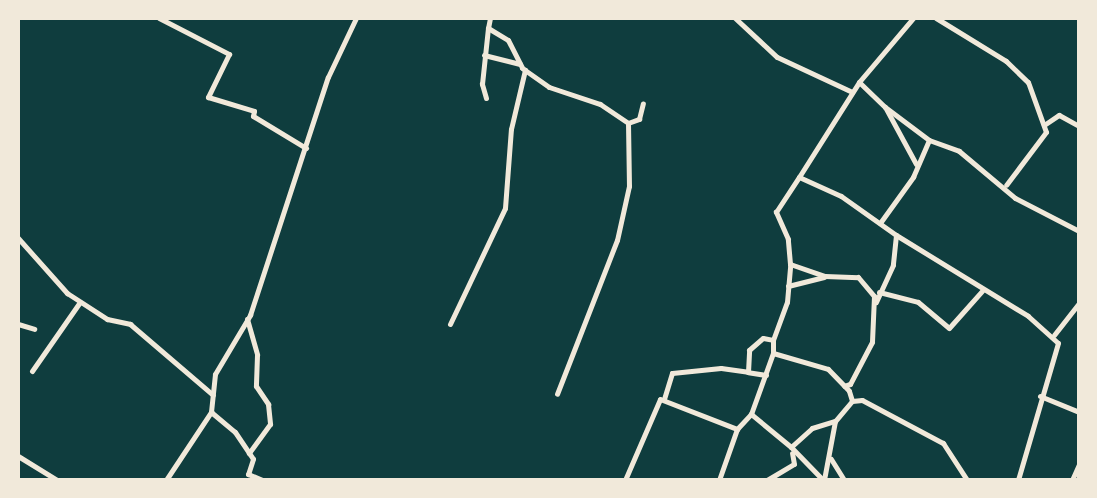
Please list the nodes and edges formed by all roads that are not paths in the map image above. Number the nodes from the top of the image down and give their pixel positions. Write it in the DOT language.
graph roads {
  1 [pos="159,18"];
  2 [pos="356,18"];
  3 [pos="490,18"];
  4 [pos="735,18"];
  5 [pos="913,18"];
  6 [pos="936,18"];
  7 [pos="488,28"];
  8 [pos="484,55"];
  9 [pos="520,64"];
  10 [pos="525,70"];
  11 [pos="860,82"];
  12 [pos="852,92"];
  13 [pos="486,98"];
  14 [pos="643,103"];
  15 [pos="885,106"];
  16 [pos="628,123"];
  17 [pos="1044,125"];
  18 [pos="1079,126"];
  19 [pos="929,140"];
  20 [pos="306,148"];
  21 [pos="916,168"];
  22 [pos="799,177"];
  23 [pos="1006,185"];
  24 [pos="880,223"];
  25 [pos="1079,231"];
  26 [pos="896,235"];
  27 [pos="18,238"];
  28 [pos="790,264"];
  29 [pos="825,276"];
  30 [pos="788,286"];
  31 [pos="982,291"];
  32 [pos="879,292"];
  33 [pos="80,302"];
  34 [pos="876,302"];
  35 [pos="1079,303"];
  36 [pos="247,319"];
  37 [pos="18,324"];
  38 [pos="450,324"];
  39 [pos="34,328"];
  40 [pos="1054,335"];
  41 [pos="773,340"];
  42 [pos="773,353"];
  43 [pos="32,371"];
  44 [pos="748,372"];
  45 [pos="766,375"];
  46 [pos="844,386"];
  47 [pos="557,394"];
  48 [pos="213,395"];
  49 [pos="1040,396"];
  50 [pos="664,399"];
  51 [pos="852,401"];
  52 [pos="211,412"];
  53 [pos="1079,412"];
  54 [pos="751,414"];
  55 [pos="835,421"];
  56 [pos="737,429"];
  57 [pos="791,450"];
  58 [pos="249,453"];
  59 [pos="18,456"];
  60 [pos="831,459"];
  61 [pos="1079,464"];
  62 [pos="57,480"];
  63 [pos="166,480"];
  64 [pos="262,480"];
  65 [pos="625,480"];
  66 [pos="719,480"];
  67 [pos="766,480"];
  68 [pos="823,480"];
  69 [pos="843,480"];
  70 [pos="967,480"];
  71 [pos="1018,480"];
  72 [pos="1072,480"];
  1 -- 20 [label="street"];
  2 -- 20 [label="street"];
  3 -- 7 [label="street"];
  4 -- 12 [label="street"];
  5 -- 11 [label="street"];
  6 -- 17 [label="street"];
  7 -- 8 [label="street"];
  7 -- 9 [label="street"];
  8 -- 9 [label="street"];
  8 -- 13 [label="street"];
  9 -- 10 [label="street"];
  10 -- 16 [label="street"];
  10 -- 38 [label="street"];
  11 -- 12 [label="street"];
  11 -- 15 [label="street"];
  12 -- 22 [label="street"];
  14 -- 16 [label="street"];
  15 -- 19 [label="street"];
  15 -- 21 [label="street"];
  16 -- 47 [label="street"];
  17 -- 18 [label="street"];
  17 -- 23 [label="street"];
  19 -- 21 [label="street"];
  19 -- 23 [label="street"];
  20 -- 36 [label="street"];
  21 -- 24 [label="street"];
  22 -- 24 [label="street"];
  22 -- 28 [label="street"];
  23 -- 25 [label="street"];
  24 -- 26 [label="street"];
  26 -- 31 [label="street"];
  26 -- 32 [label="street"];
  27 -- 33 [label="street"];
  28 -- 29 [label="street"];
  28 -- 30 [label="street"];
  29 -- 30 [label="street"];
  29 -- 34 [label="street"];
  30 -- 41 [label="street"];
  31 -- 32 [label="street"];
  31 -- 40 [label="street"];
  32 -- 34 [label="street"];
  33 -- 43 [label="street"];
  33 -- 48 [label="street"];
  34 -- 46 [label="street"];
  35 -- 40 [label="street"];
  36 -- 48 [label="street"];
  36 -- 58 [label="street"];
  37 -- 39 [label="street"];
  40 -- 49 [label="street"];
  41 -- 42 [label="street"];
  41 -- 44 [label="street"];
  42 -- 45 [label="street"];
  42 -- 46 [label="street"];
  44 -- 45 [label="street"];
  44 -- 50 [label="street"];
  45 -- 54 [label="street"];
  46 -- 51 [label="street"];
  48 -- 52 [label="street"];
  49 -- 53 [label="street"];
  49 -- 71 [label="street"];
  50 -- 56 [label="street"];
  50 -- 65 [label="street"];
  51 -- 55 [label="street"];
  51 -- 70 [label="street"];
  52 -- 58 [label="street"];
  52 -- 63 [label="street"];
  54 -- 56 [label="street"];
  54 -- 57 [label="street"];
  55 -- 57 [label="street"];
  55 -- 60 [label="street"];
  56 -- 66 [label="street"];
  57 -- 67 [label="street"];
  57 -- 68 [label="street"];
  58 -- 64 [label="street"];
  59 -- 62 [label="street"];
  60 -- 68 [label="street"];
  60 -- 69 [label="street"];
  61 -- 72 [label="street"];
}
